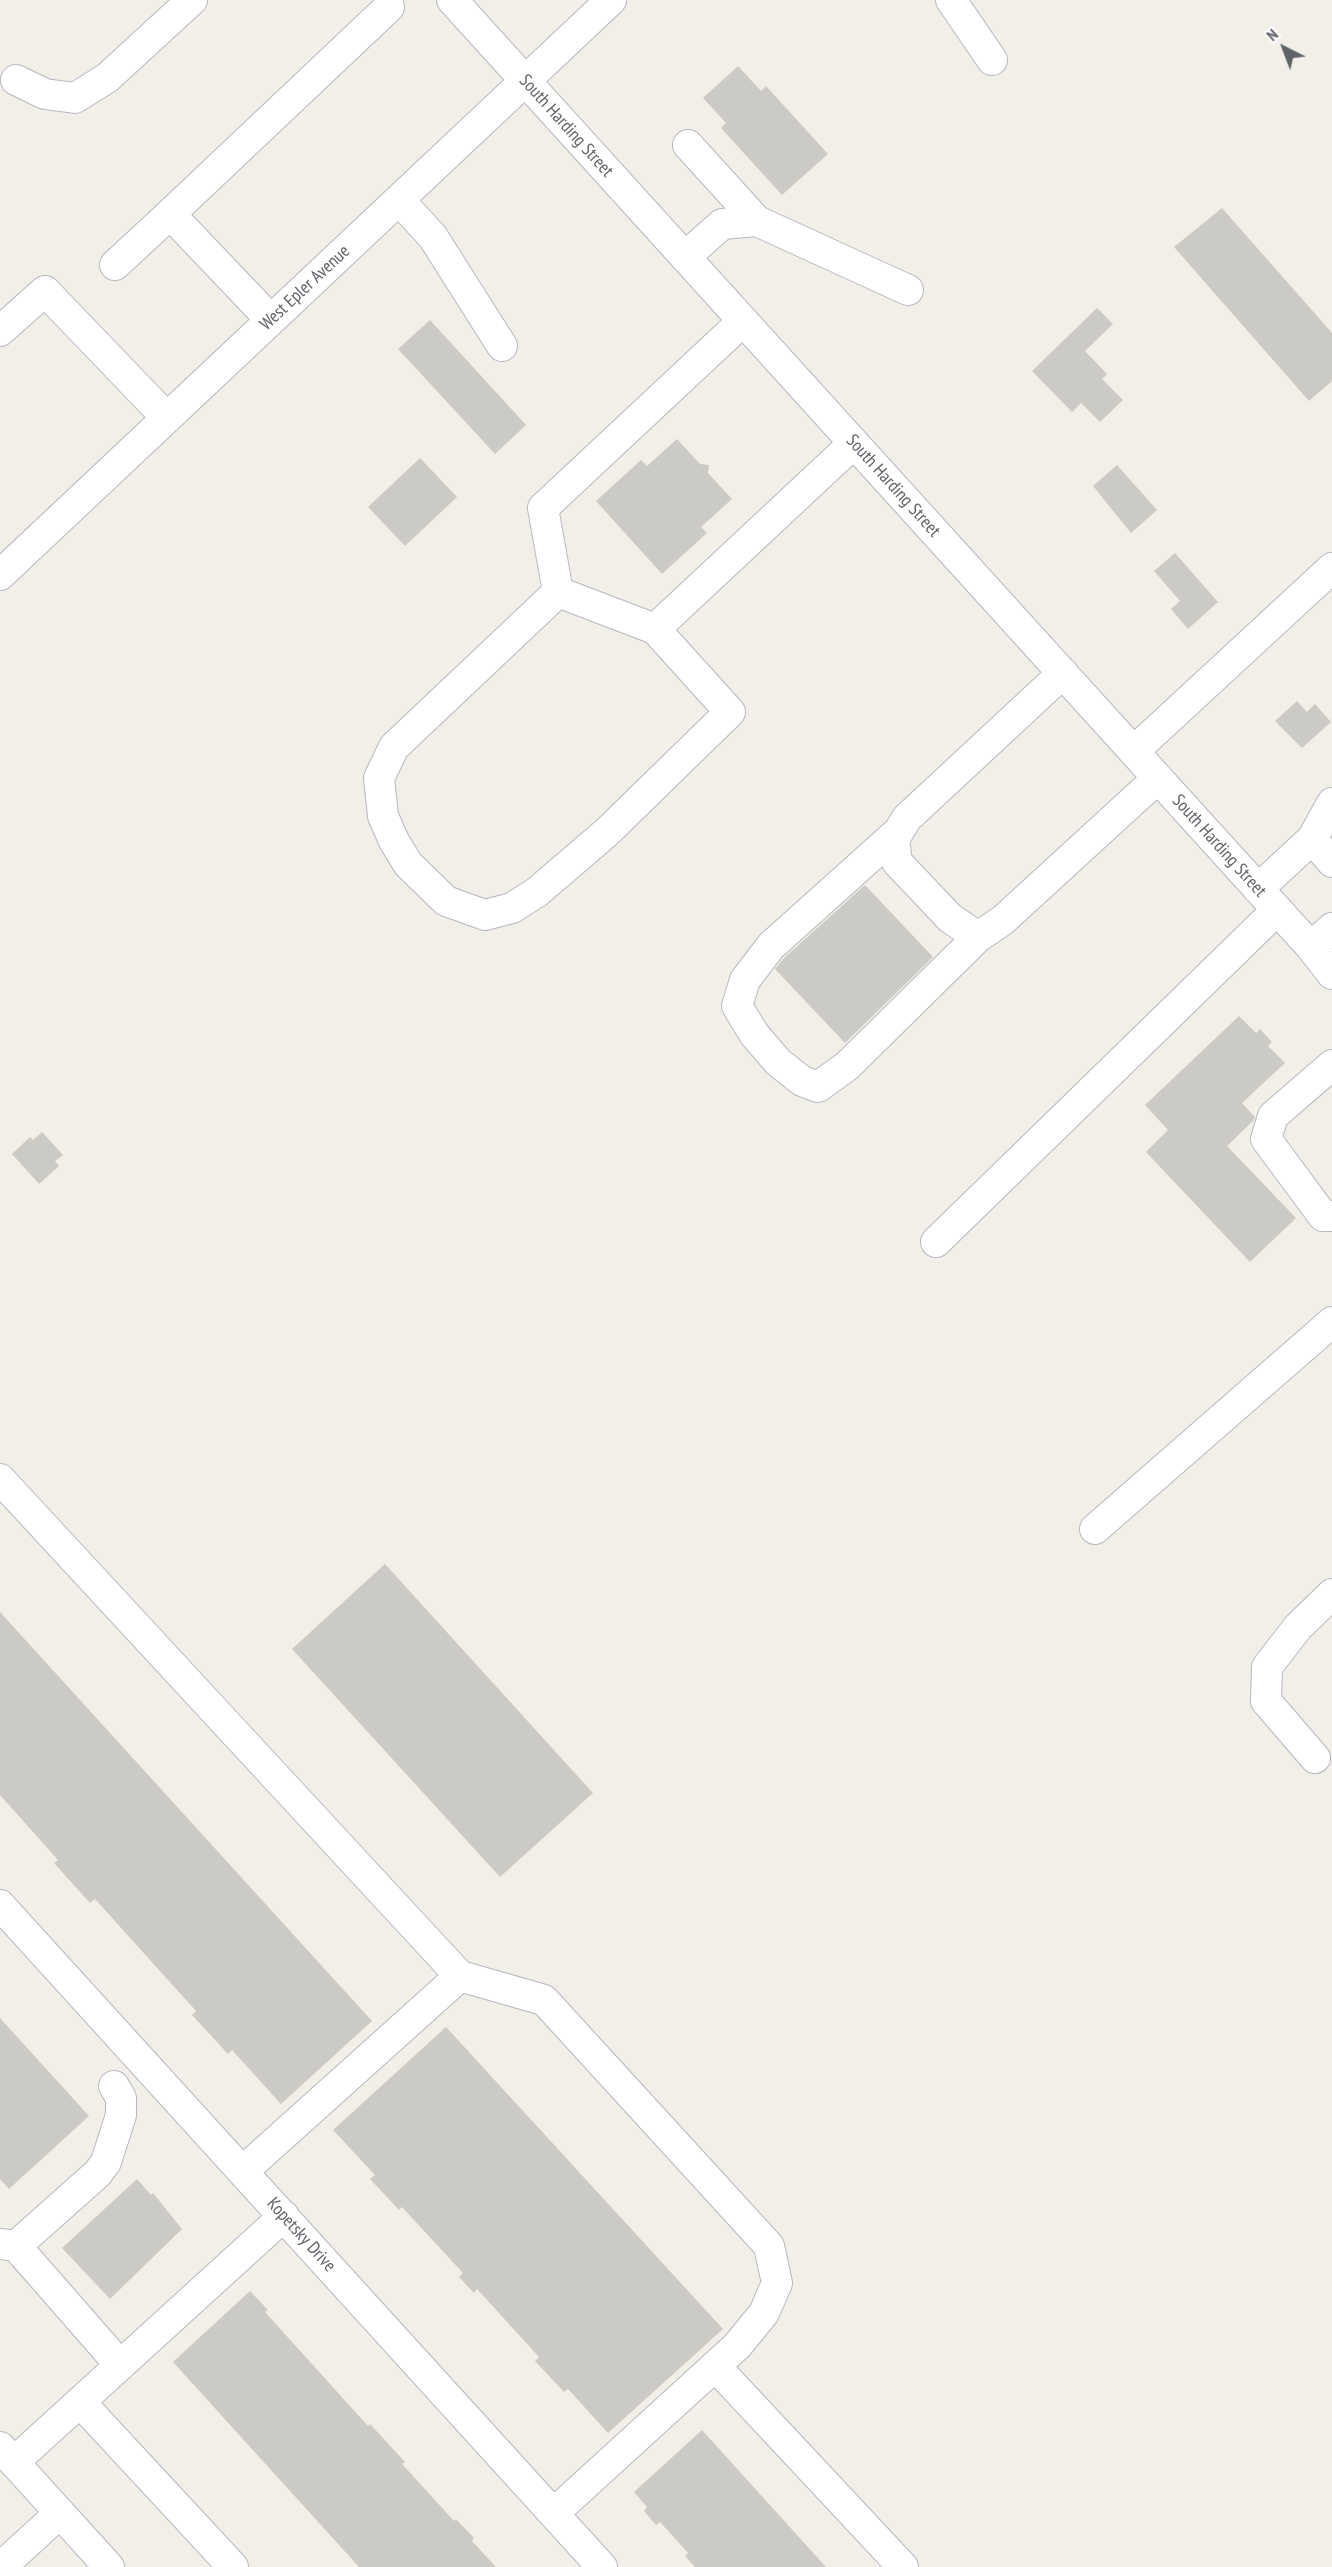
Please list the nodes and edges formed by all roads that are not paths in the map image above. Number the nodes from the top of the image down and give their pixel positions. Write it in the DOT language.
graph roads {
  1 [pos="192,0"];
  2 [pos="452,0"];
  3 [pos="610,0"];
  4 [pos="951,0"];
  5 [pos="389,7"];
  6 [pos="992,60"];
  7 [pos="16,80"];
  8 [pos="525,81"];
  9 [pos="688,145"];
  10 [pos="399,200"];
  11 [pos="170,214"];
  12 [pos="757,221"];
  13 [pos="685,257"];
  14 [pos="115,265"];
  15 [pos="908,290"];
  16 [pos="271,320"];
  17 [pos="743,321"];
  18 [pos="0,331"];
  19 [pos="502,346"];
  20 [pos="167,418"];
  21 [pos="854,443"];
  22 [pos="1332,568"];
  23 [pos="0,575"];
  24 [pos="558,592"];
  25 [pos="655,629"];
  26 [pos="1063,673"];
  27 [pos="1134,751"];
  28 [pos="1158,778"];
  29 [pos="1332,803"];
  30 [pos="898,832"];
  31 [pos="1312,839"];
  32 [pos="1332,862"];
  33 [pos="1268,899"];
  34 [pos="978,937"];
  35 [pos="1322,938"];
  36 [pos="1332,974"];
  37 [pos="1332,1065"];
  38 [pos="1332,1216"];
  39 [pos="936,1242"];
  40 [pos="1332,1322"];
  41 [pos="0,1479"];
  42 [pos="1095,1529"];
  43 [pos="1332,1594"];
  44 [pos="1315,1758"];
  45 [pos="0,1905"];
  46 [pos="460,1976"];
  47 [pos="114,2086"];
  48 [pos="243,2171"];
  49 [pos="284,2216"];
  50 [pos="8,2245"];
  51 [pos="120,2365"];
  52 [pos="715,2366"];
  53 [pos="80,2402"];
  54 [pos="7,2454"];
  55 [pos="60,2512"];
  56 [pos="554,2514"];
  57 [pos="1,2567"];
  58 [pos="109,2567"];
  59 [pos="233,2567"];
  60 [pos="602,2567"];
  61 [pos="903,2567"];
  1 -- 7 [label="street"];
  2 -- 8 [label="street, South Harding Street"];
  3 -- 8 [label="street, West Epler Avenue"];
  4 -- 6 [label="street"];
  5 -- 11 [label="street"];
  8 -- 10 [label="street, West Epler Avenue"];
  8 -- 13 [label="street, South Harding Street"];
  9 -- 12 [label="street"];
  10 -- 16 [label="street, West Epler Avenue"];
  10 -- 19 [label="street"];
  11 -- 14 [label="street"];
  11 -- 16 [label="street"];
  12 -- 13 [label="street"];
  12 -- 15 [label="street"];
  13 -- 17 [label="street, South Harding Street"];
  16 -- 20 [label="street, West Epler Avenue"];
  17 -- 21 [label="street, South Harding Street"];
  17 -- 24 [label="street"];
  18 -- 20 [label="street"];
  20 -- 23 [label="street, West Epler Avenue"];
  21 -- 25 [label="street"];
  21 -- 26 [label="street, South Harding Street"];
  22 -- 27 [label="street"];
  24 -- 25 [label="street"];
  24 -- 25 [label="street"];
  26 -- 27 [label="street, South Harding Street"];
  26 -- 30 [label="street"];
  27 -- 28 [label="street, South Harding Street"];
  28 -- 33 [label="street, South Harding Street"];
  28 -- 34 [label="street"];
  29 -- 31 [label="street"];
  30 -- 34 [label="street"];
  30 -- 34 [label="street"];
  31 -- 32 [label="street"];
  31 -- 33 [label="street"];
  33 -- 35 [label="street, South Harding Street"];
  33 -- 39 [label="street"];
  35 -- 36 [label="street, South Harding Street"];
  37 -- 38 [label="street"];
  40 -- 42 [label="street"];
  41 -- 46 [label="street"];
  43 -- 44 [label="street"];
  45 -- 48 [label="street, Kopetsky Drive"];
  46 -- 48 [label="street"];
  46 -- 52 [label="street"];
  47 -- 50 [label="street"];
  48 -- 49 [label="street, Kopetsky Drive"];
  49 -- 51 [label="street"];
  49 -- 56 [label="street, Kopetsky Drive"];
  50 -- 51 [label="street"];
  51 -- 53 [label="street"];
  52 -- 56 [label="street"];
  52 -- 61 [label="street"];
  53 -- 54 [label="street"];
  53 -- 59 [label="street"];
  54 -- 55 [label="street"];
  55 -- 57 [label="street"];
  55 -- 58 [label="street"];
  56 -- 60 [label="street, Kopetsky Drive"];
}
